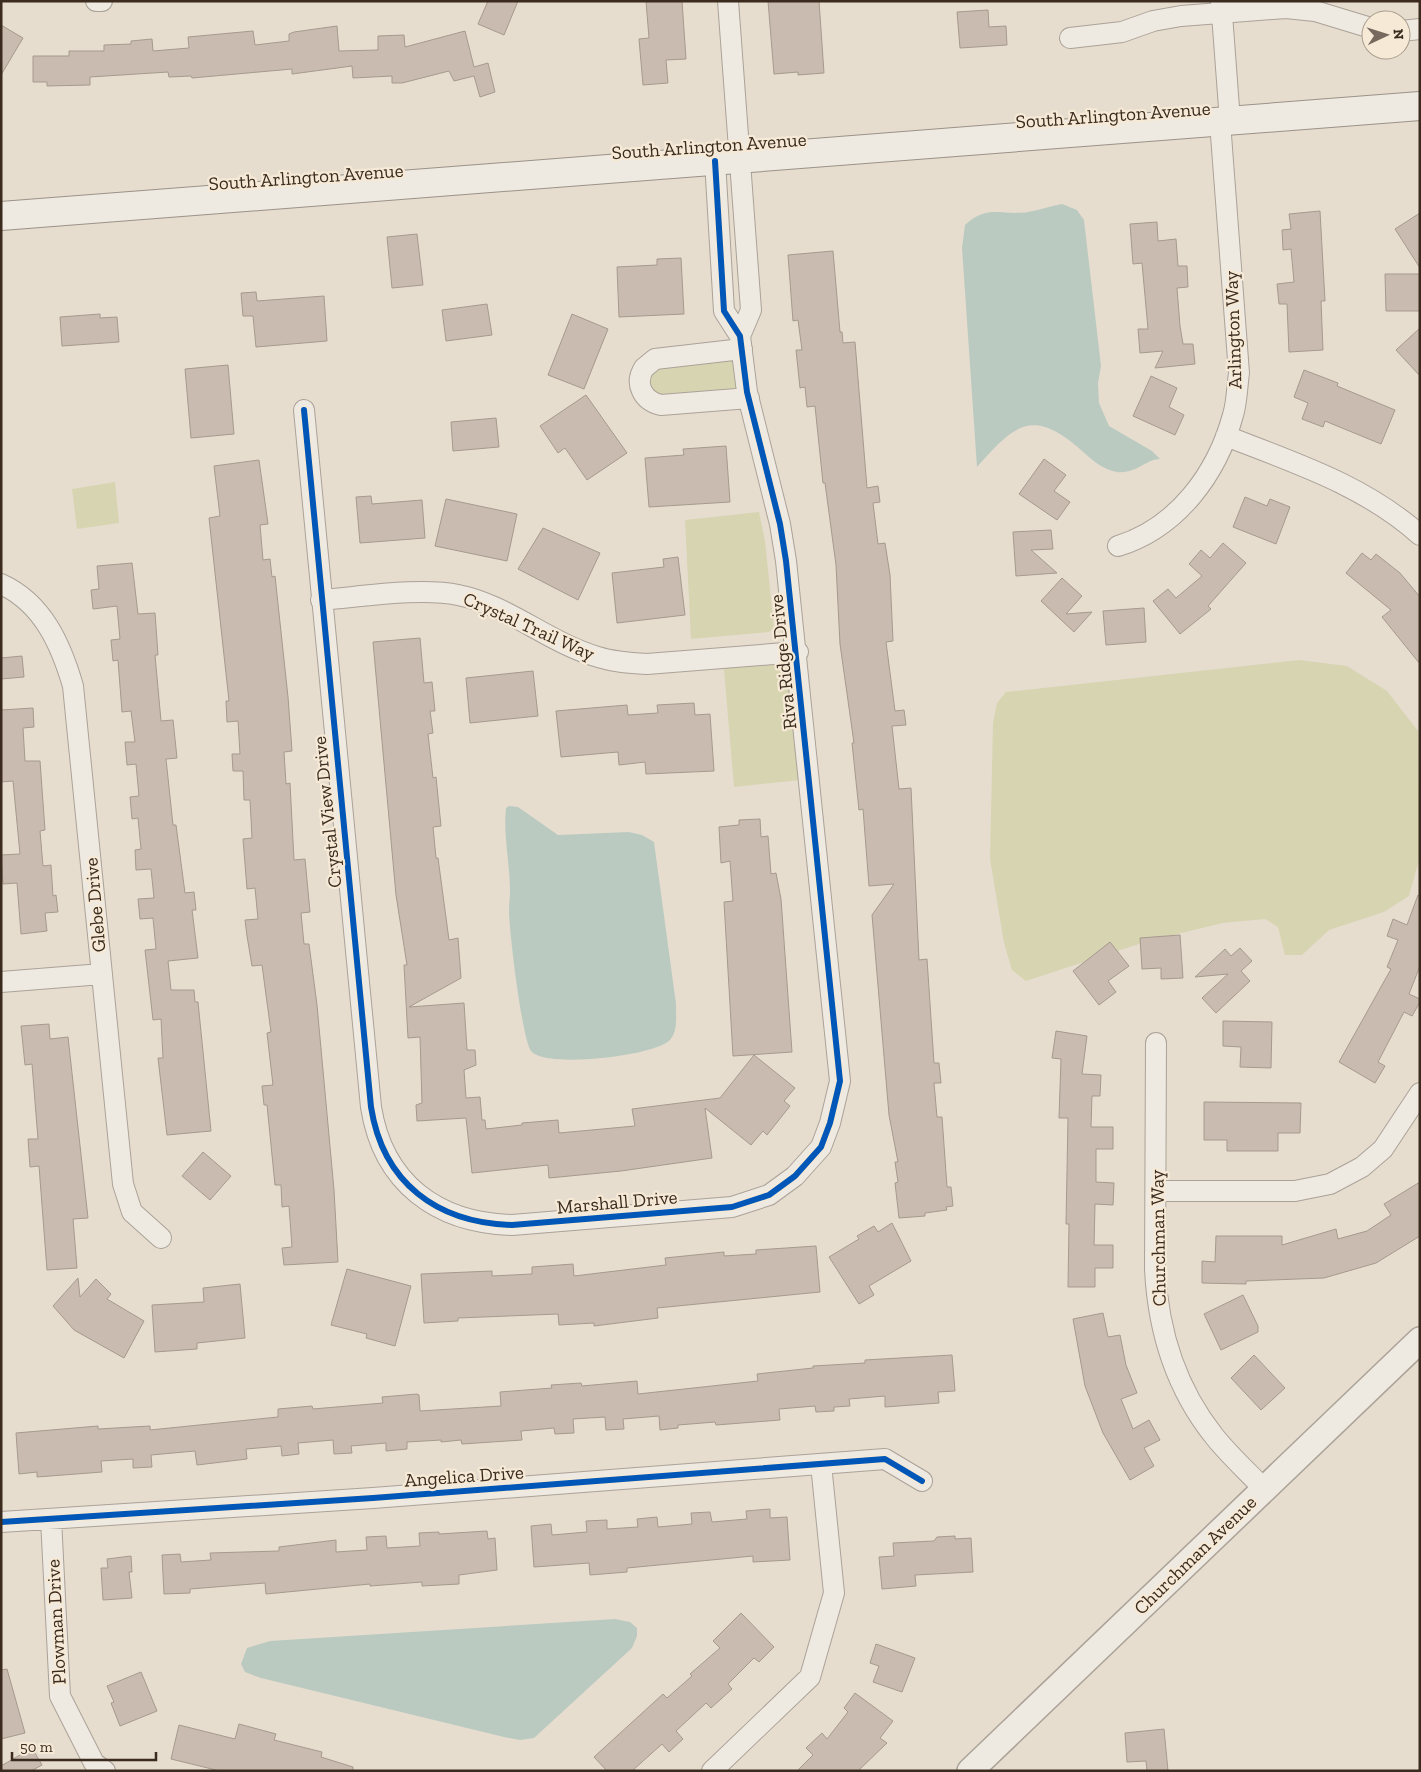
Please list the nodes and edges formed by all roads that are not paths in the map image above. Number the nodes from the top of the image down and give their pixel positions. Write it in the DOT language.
graph roads {
  1 [pos="96,1"];
  2 [pos="102,1"];
  3 [pos="728,1"];
  4 [pos="1221,7"];
  5 [pos="1361,25"];
  6 [pos="1070,38"];
  7 [pos="1420,106"];
  8 [pos="1225,121"];
  9 [pos="728,160"];
  10 [pos="1,216"];
  11 [pos="741,342"];
  12 [pos="749,398"];
  13 [pos="304,410"];
  14 [pos="1226,436"];
  15 [pos="1420,535"];
  16 [pos="1118,546"];
  17 [pos="1,584"];
  18 [pos="321,600"];
  19 [pos="798,652"];
  20 [pos="102,974"];
  21 [pos="1,982"];
  22 [pos="1156,1043"];
  23 [pos="1420,1093"];
  24 [pos="809,1162"];
  25 [pos="1156,1191"];
  26 [pos="420,1196"];
  27 [pos="161,1238"];
  28 [pos="1420,1340"];
  29 [pos="821,1464"];
  30 [pos="922,1480"];
  31 [pos="1264,1489"];
  32 [pos="50,1519"];
  33 [pos="1,1522"];
  34 [pos="105,1771"];
  35 [pos="712,1771"];
  36 [pos="970,1771"];
  1 -- 2 [label="street"];
  3 -- 9 [label="street, Riva Ridge Drive"];
  4 -- 5 [label="street"];
  4 -- 6 [label="street"];
  4 -- 8 [label="street, Arlington Way"];
  7 -- 8 [label="main road, South Arlington Avenue"];
  8 -- 9 [label="main road, South Arlington Avenue"];
  8 -- 14 [label="street, Arlington Way"];
  9 -- 10 [label="main road, South Arlington Avenue"];
  9 -- 11 [label="street, Riva Ridge Drive"];
  11 -- 12 [label="street, Riva Ridge Drive"];
  11 -- 12 [label="street"];
  12 -- 19 [label="street, Riva Ridge Drive"];
  13 -- 18 [label="street, Crystal View Drive"];
  14 -- 15 [label="street"];
  14 -- 16 [label="street, Arlington Way"];
  17 -- 20 [label="street, Glebe Drive"];
  18 -- 19 [label="street, Crystal Trail Way"];
  18 -- 26 [label="street, Crystal View Drive"];
  19 -- 24 [label="street, Riva Ridge Drive"];
  20 -- 21 [label="street"];
  20 -- 27 [label="street, Glebe Drive"];
  22 -- 25 [label="street, Churchman Way"];
  23 -- 25 [label="street"];
  24 -- 26 [label="street, Marshall Drive"];
  25 -- 31 [label="street, Churchman Way"];
  28 -- 31 [label="street, Churchman Avenue"];
  29 -- 30 [label="street, Angelica Drive"];
  29 -- 32 [label="street, Angelica Drive"];
  29 -- 35 [label="street"];
  31 -- 36 [label="street, Churchman Avenue"];
  32 -- 33 [label="street, Angelica Drive"];
  32 -- 34 [label="street, Plowman Drive"];
}
